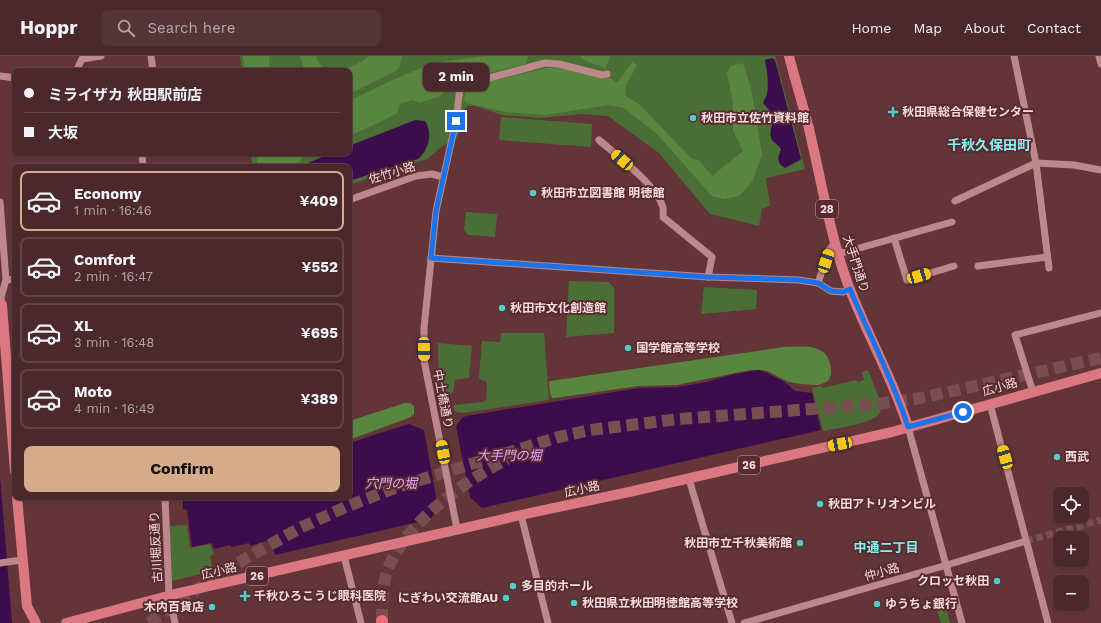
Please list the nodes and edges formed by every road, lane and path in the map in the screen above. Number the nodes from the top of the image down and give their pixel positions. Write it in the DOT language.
graph roads {
  1 [pos="101,56"];
  2 [pos="151,56"];
  3 [pos="789,56"];
  4 [pos="1014,56"];
  5 [pos="1099,56"];
  6 [pos="80,59"];
  7 [pos="1101,64"];
  8 [pos="152,68"];
  9 [pos="607,74"];
  10 [pos="0,76"];
  11 [pos="12,78"];
  12 [pos="599,140"];
  13 [pos="1036,163"];
  14 [pos="1101,170"];
  15 [pos="443,177"];
  16 [pos="352,199"];
  17 [pos="955,201"];
  18 [pos="0,202"];
  19 [pos="952,222"];
  20 [pos="894,238"];
  21 [pos="835,243"];
  22 [pos="838,254"];
  23 [pos="1047,257"];
  24 [pos="431,258"];
  25 [pos="954,266"];
  26 [pos="978,266"];
  27 [pos="1049,268"];
  28 [pos="708,277"];
  29 [pos="12,279"];
  30 [pos="6,280"];
  31 [pos="818,283"];
  32 [pos="850,289"];
  33 [pos="1,305"];
  34 [pos="1101,314"];
  35 [pos="1101,373"];
  36 [pos="1033,392"];
  37 [pos="990,404"];
  38 [pos="908,427"];
  39 [pos="12,435"];
  40 [pos="689,479"];
  41 [pos="17,500"];
  42 [pos="165,500"];
  43 [pos="520,515"];
  44 [pos="457,529"];
  45 [pos="1026,541"];
  46 [pos="344,556"];
  47 [pos="22,560"];
  48 [pos="0,563"];
  49 [pos="946,565"];
  50 [pos="169,595"];
  51 [pos="36,623"];
  52 [pos="66,623"];
  53 [pos="175,623"];
  54 [pos="361,623"];
  55 [pos="548,623"];
  56 [pos="732,623"];
  57 [pos="744,623"];
  58 [pos="962,623"];
  59 [pos="1048,623"];
  1 -- 6 [label="street"];
  2 -- 8 [label="street"];
  3 -- 21 [label="main road, 大手門通り / 28"];
  4 -- 13 [label="street"];
  5 -- 7 [label="street"];
  9 -- 15 [label="street, 中土橋通り"];
  10 -- 11 [label="street"];
  12 -- 28 [label="street"];
  13 -- 14 [label="street"];
  13 -- 17 [label="street"];
  13 -- 23 [label="street"];
  15 -- 16 [label="street, 佐竹小路"];
  15 -- 24 [label="street, 中土橋通り"];
  18 -- 30 [label="street"];
  19 -- 20 [label="street"];
  20 -- 22 [label="street"];
  20 -- 25 [label="street"];
  21 -- 22 [label="main road, 大手門通り / 28"];
  21 -- 31 [label="street"];
  22 -- 32 [label="main road, 大手門通り / 28"];
  23 -- 26 [label="street"];
  23 -- 27 [label="street"];
  24 -- 28 [label="street"];
  24 -- 44 [label="street, 中土橋通り"];
  28 -- 31 [label="street"];
  29 -- 30 [label="street"];
  30 -- 33 [label="street"];
  31 -- 32 [label="street"];
  32 -- 38 [label="main road, 大手門通り / 28"];
  33 -- 39 [label="main road"];
  34 -- 36 [label="street"];
  35 -- 36 [label="main road, 広小路 / 26"];
  36 -- 37 [label="main road, 広小路 / 26"];
  37 -- 38 [label="main road, 広小路 / 26"];
  37 -- 45 [label="street"];
  38 -- 40 [label="main road, 広小路 / 26"];
  38 -- 49 [label="street"];
  40 -- 43 [label="main road, 広小路 / 26"];
  40 -- 56 [label="street"];
  41 -- 47 [label="main road"];
  42 -- 50 [label="street, 古川堀反通り"];
  43 -- 44 [label="main road, 広小路 / 26"];
  43 -- 55 [label="street"];
  44 -- 46 [label="main road, 広小路 / 26"];
  45 -- 49 [label="street, 仲小路"];
  45 -- 59 [label="street"];
  46 -- 50 [label="main road, 広小路 / 26"];
  46 -- 54 [label="street"];
  47 -- 48 [label="street"];
  47 -- 51 [label="main road"];
  49 -- 57 [label="street, 仲小路"];
  49 -- 58 [label="street"];
  50 -- 52 [label="main road, 広小路 / 26"];
  50 -- 53 [label="street, 古川堀反通り"];
}
